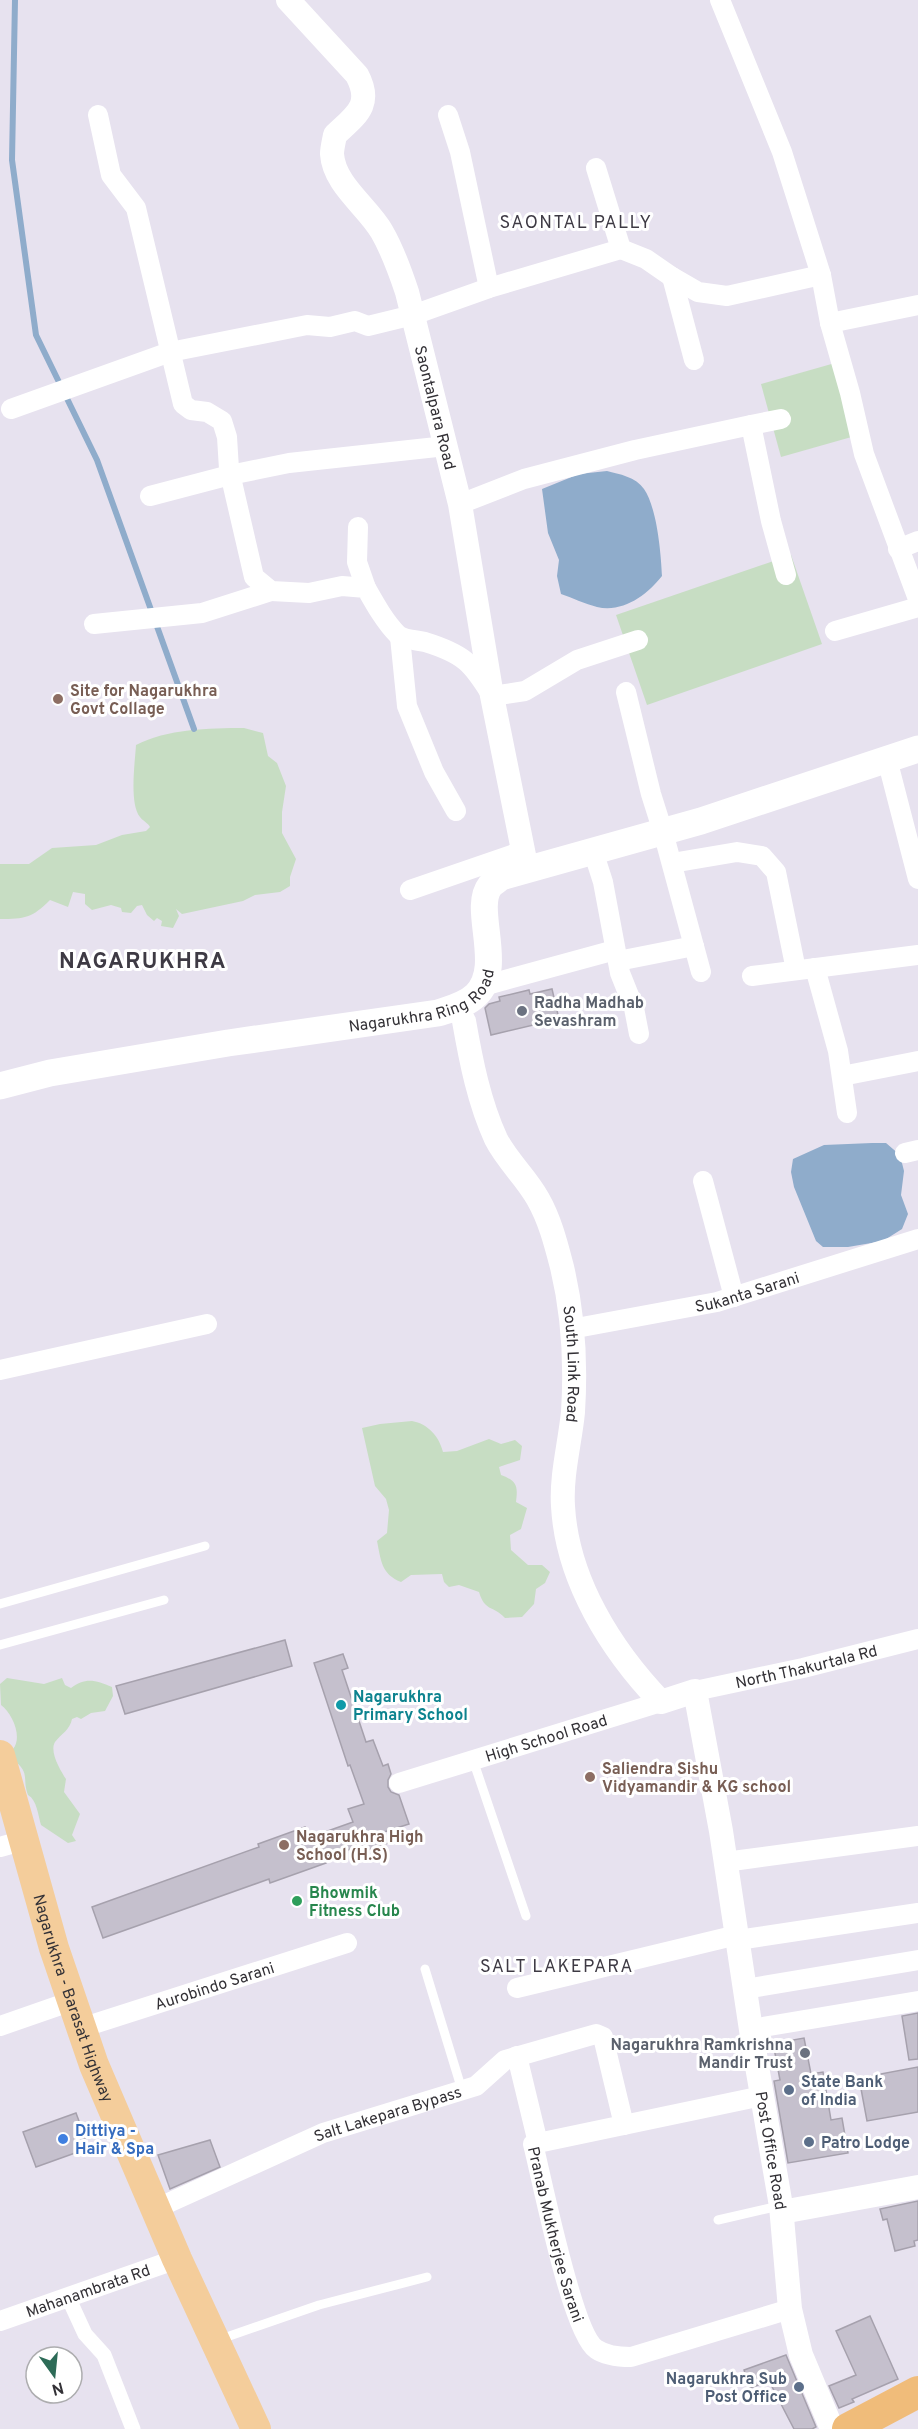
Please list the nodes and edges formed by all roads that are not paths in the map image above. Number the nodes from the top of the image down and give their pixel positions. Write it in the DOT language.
graph roads {
  1 [pos="288,0"];
  2 [pos="720,0"];
  3 [pos="98,115"];
  4 [pos="448,116"];
  5 [pos="596,168"];
  6 [pos="621,249"];
  7 [pos="821,275"];
  8 [pos="672,277"];
  9 [pos="489,288"];
  10 [pos="918,305"];
  11 [pos="412,315"];
  12 [pos="830,323"];
  13 [pos="170,351"];
  14 [pos="694,360"];
  15 [pos="5,410"];
  16 [pos="781,419"];
  17 [pos="751,425"];
  18 [pos="446,446"];
  19 [pos="230,475"];
  20 [pos="150,496"];
  21 [pos="460,504"];
  22 [pos="358,528"];
  23 [pos="918,541"];
  24 [pos="898,549"];
  25 [pos="786,575"];
  26 [pos="366,588"];
  27 [pos="271,591"];
  28 [pos="918,599"];
  29 [pos="918,607"];
  30 [pos="94,624"];
  31 [pos="835,631"];
  32 [pos="400,637"];
  33 [pos="638,640"];
  34 [pos="626,692"];
  35 [pos="492,696"];
  36 [pos="918,749"];
  37 [pos="887,759"];
  38 [pos="456,811"];
  39 [pos="663,832"];
  40 [pos="593,851"];
  41 [pos="525,860"];
  42 [pos="672,863"];
  43 [pos="918,879"];
  44 [pos="410,890"];
  45 [pos="694,946"];
  46 [pos="617,955"];
  47 [pos="918,955"];
  48 [pos="805,969"];
  49 [pos="701,972"];
  50 [pos="752,976"];
  51 [pos="474,1001"];
  52 [pos="639,1034"];
  53 [pos="918,1061"];
  54 [pos="842,1076"];
  55 [pos="0,1086"];
  56 [pos="847,1113"];
  57 [pos="703,1181"];
  58 [pos="918,1239"];
  59 [pos="734,1297"];
  60 [pos="207,1324"];
  61 [pos="571,1329"];
  62 [pos="0,1370"];
  63 [pos="205,1546"];
  64 [pos="164,1600"];
  65 [pos="0,1604"];
  66 [pos="918,1639"];
  67 [pos="0,1645"];
  68 [pos="695,1691"];
  69 [pos="661,1702"];
  70 [pos="0,1755"];
  71 [pos="472,1760"];
  72 [pos="399,1784"];
  73 [pos="918,1836"];
  74 [pos="12,1844"];
  75 [pos="726,1862"];
  76 [pos="918,1913"];
  77 [pos="526,1916"];
  78 [pos="737,1938"];
  79 [pos="347,1943"];
  80 [pos="918,1960"];
  81 [pos="425,1969"];
  82 [pos="517,1988"];
  83 [pos="745,1989"];
  84 [pos="918,2001"];
  85 [pos="77,2014"];
  86 [pos="0,2026"];
  87 [pos="751,2030"];
  88 [pos="517,2056"];
  89 [pos="462,2090"];
  90 [pos="762,2096"];
  91 [pos="624,2125"];
  92 [pos="538,2143"];
  93 [pos="918,2187"];
  94 [pos="155,2209"];
  95 [pos="782,2209"];
  96 [pos="718,2220"];
  97 [pos="177,2259"];
  98 [pos="428,2277"];
  99 [pos="68,2297"];
  100 [pos="790,2309"];
  101 [pos="0,2321"];
  102 [pos="216,2341"];
  103 [pos="918,2392"];
  104 [pos="133,2429"];
  105 [pos="256,2429"];
  106 [pos="832,2429"];
  107 [pos="848,2429"];
  1 -- 11 [label="street, Saontalpara Road"];
  2 -- 7 [label="street"];
  3 -- 13 [label="street"];
  4 -- 9 [label="street"];
  5 -- 6 [label="street"];
  6 -- 8 [label="street"];
  6 -- 9 [label="street"];
  7 -- 8 [label="street"];
  7 -- 12 [label="street"];
  8 -- 14 [label="street"];
  9 -- 11 [label="street"];
  10 -- 12 [label="street"];
  11 -- 13 [label="street"];
  11 -- 18 [label="street, Saontalpara Road"];
  12 -- 24 [label="street"];
  13 -- 15 [label="street"];
  13 -- 19 [label="street"];
  16 -- 17 [label="street"];
  17 -- 21 [label="street"];
  17 -- 25 [label="street"];
  18 -- 19 [label="street"];
  18 -- 21 [label="street, Saontalpara Road"];
  19 -- 20 [label="street"];
  19 -- 27 [label="street"];
  21 -- 35 [label="street, Saontalpara Road"];
  22 -- 26 [label="street"];
  23 -- 24 [label="street"];
  24 -- 28 [label="street"];
  26 -- 27 [label="street"];
  26 -- 32 [label="street"];
  27 -- 30 [label="street"];
  29 -- 31 [label="street"];
  32 -- 35 [label="street"];
  32 -- 38 [label="street"];
  33 -- 35 [label="street"];
  34 -- 39 [label="street"];
  35 -- 41 [label="street, Saontalpara Road"];
  36 -- 37 [label="main road, Nagarukhra Ring Road"];
  37 -- 39 [label="main road, Nagarukhra Ring Road"];
  37 -- 43 [label="street"];
  39 -- 40 [label="main road, Nagarukhra Ring Road"];
  39 -- 42 [label="street"];
  40 -- 41 [label="main road, Nagarukhra Ring Road"];
  40 -- 46 [label="street"];
  41 -- 44 [label="street"];
  41 -- 51 [label="main road, Nagarukhra Ring Road"];
  42 -- 45 [label="street"];
  42 -- 48 [label="street"];
  45 -- 46 [label="street"];
  45 -- 49 [label="street"];
  46 -- 51 [label="street"];
  46 -- 52 [label="street"];
  47 -- 48 [label="street"];
  48 -- 50 [label="street"];
  48 -- 54 [label="street"];
  51 -- 55 [label="main road, Nagarukhra Ring Road"];
  51 -- 61 [label="street, South Link Road"];
  53 -- 54 [label="street"];
  54 -- 56 [label="street"];
  57 -- 59 [label="street"];
  58 -- 59 [label="street, Sukanta Sarani"];
  59 -- 61 [label="street, Sukanta Sarani"];
  60 -- 62 [label="street"];
  61 -- 69 [label="street, South Link Road"];
  63 -- 65 [label="lane"];
  64 -- 67 [label="lane"];
  66 -- 68 [label="street, North Thakurtala Rd"];
  68 -- 69 [label="street, High School Road"];
  68 -- 75 [label="street, Post Office Road"];
  69 -- 71 [label="street, High School Road"];
  70 -- 74 [label="main road, Nagarukhra - Barasat Highway"];
  71 -- 72 [label="street, High School Road"];
  71 -- 77 [label="lane"];
  73 -- 75 [label="street"];
  74 -- 85 [label="main road, Nagarukhra - Barasat Highway"];
  75 -- 78 [label="street, Post Office Road"];
  76 -- 78 [label="street"];
  78 -- 82 [label="street"];
  78 -- 83 [label="street, Post Office Road"];
  79 -- 85 [label="street, Aurobindo Sarani"];
  80 -- 83 [label="street"];
  81 -- 89 [label="lane"];
  83 -- 87 [label="street, Post Office Road"];
  84 -- 87 [label="street"];
  85 -- 86 [label="street, Aurobindo Sarani"];
  85 -- 94 [label="main road, Nagarukhra - Barasat Highway"];
  87 -- 90 [label="street, Post Office Road"];
  88 -- 89 [label="street, Salt Lakepara Bypass"];
  88 -- 91 [label="street, Salt Lakepara Bypass"];
  88 -- 92 [label="street"];
  89 -- 94 [label="street, Salt Lakepara Bypass"];
  90 -- 91 [label="street, Pranab Mukherjee Sarani"];
  90 -- 95 [label="street, Post Office Road"];
  91 -- 92 [label="street, Pranab Mukherjee Sarani"];
  92 -- 100 [label="street, Pranab Mukherjee Sarani"];
  93 -- 95 [label="street"];
  94 -- 97 [label="main road, Nagarukhra - Barasat Highway"];
  95 -- 96 [label="lane"];
  95 -- 100 [label="street, Post Office Road"];
  97 -- 99 [label="street, Mahanambrata Rd"];
  97 -- 102 [label="main road, Nagarukhra - Barasat Highway"];
  98 -- 102 [label="lane"];
  99 -- 101 [label="street, Mahanambrata Rd"];
  99 -- 104 [label="street"];
  100 -- 106 [label="street, Post Office Road"];
  102 -- 105 [label="main road, Nagarukhra - Barasat Highway"];
  103 -- 107 [label="highway"];
}
